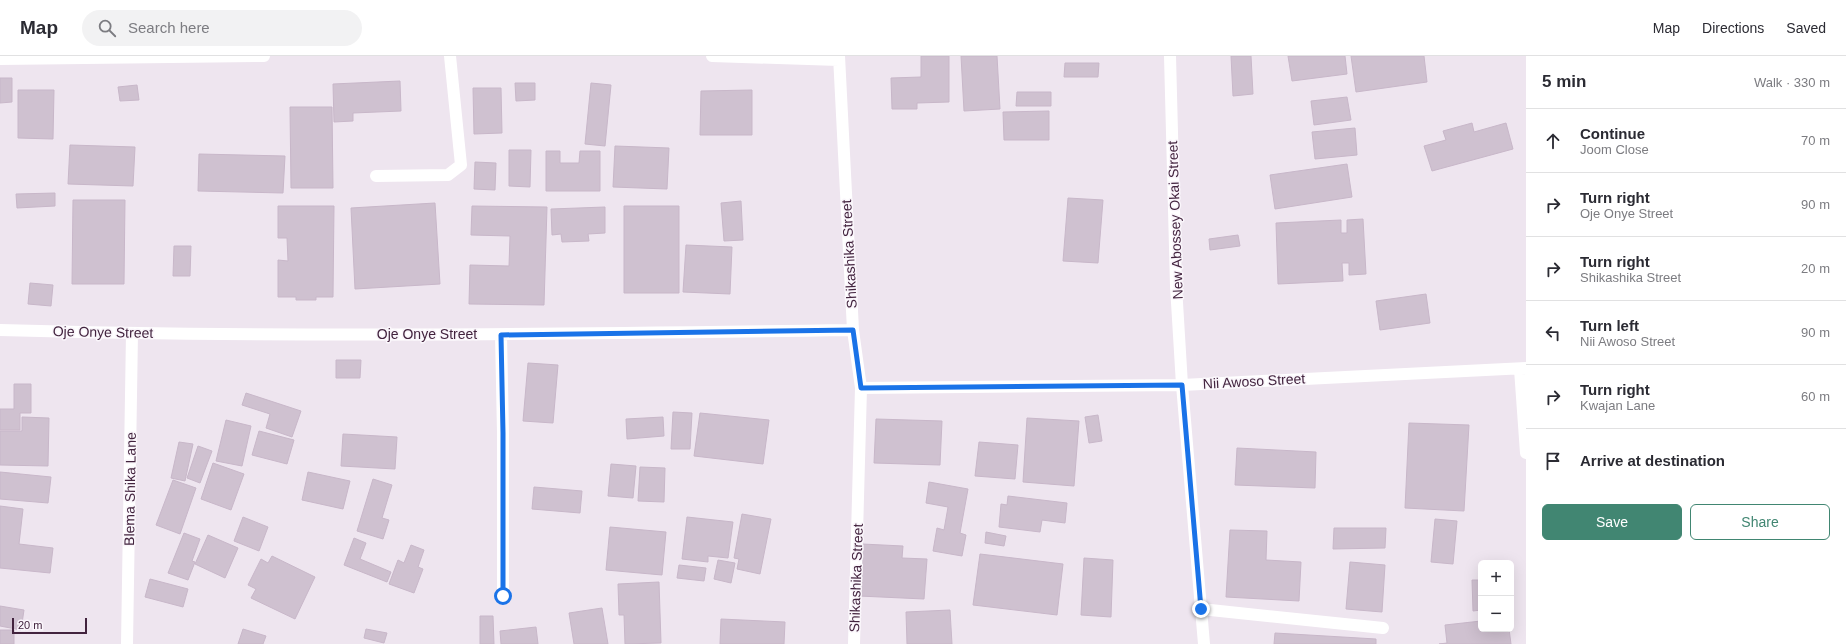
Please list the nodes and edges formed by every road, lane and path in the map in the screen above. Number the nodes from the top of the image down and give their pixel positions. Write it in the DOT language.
graph roads {
  1 [pos="264,56"];
  2 [pos="450,56"];
  3 [pos="712,56"];
  4 [pos="1170,56"];
  5 [pos="839,58"];
  6 [pos="0,59"];
  7 [pos="376,176"];
  8 [pos="0,330"];
  9 [pos="853,330"];
  10 [pos="132,333"];
  11 [pos="501,335"];
  12 [pos="1523,368"];
  13 [pos="1182,385"];
  14 [pos="861,388"];
  15 [pos="1526,453"];
  16 [pos="503,596"];
  17 [pos="1201,609"];
  18 [pos="1383,628"];
  19 [pos="127,644"];
  20 [pos="854,644"];
  21 [pos="1204,644"];
  1 -- 6 [label="street"];
  2 -- 7 [label="street"];
  3 -- 5 [label="street"];
  4 -- 13 [label="street, New Abossey Okai Street"];
  5 -- 9 [label="street, Shikashika Street"];
  8 -- 10 [label="street, Oje Onye Street"];
  9 -- 11 [label="street, Oje Onye Street"];
  9 -- 14 [label="street, Shikashika Street"];
  10 -- 11 [label="street, Oje Onye Street"];
  10 -- 19 [label="street, Blema Shika Lane"];
  11 -- 16 [label="street"];
  12 -- 13 [label="street, Nii Awoso Street"];
  12 -- 15 [label="street"];
  13 -- 14 [label="street, Nii Awoso Street"];
  13 -- 17 [label="street, New Abossey Okai Street"];
  14 -- 20 [label="street, Shikashika Street"];
  17 -- 18 [label="street"];
  17 -- 21 [label="street, New Abossey Okai Street"];
}
